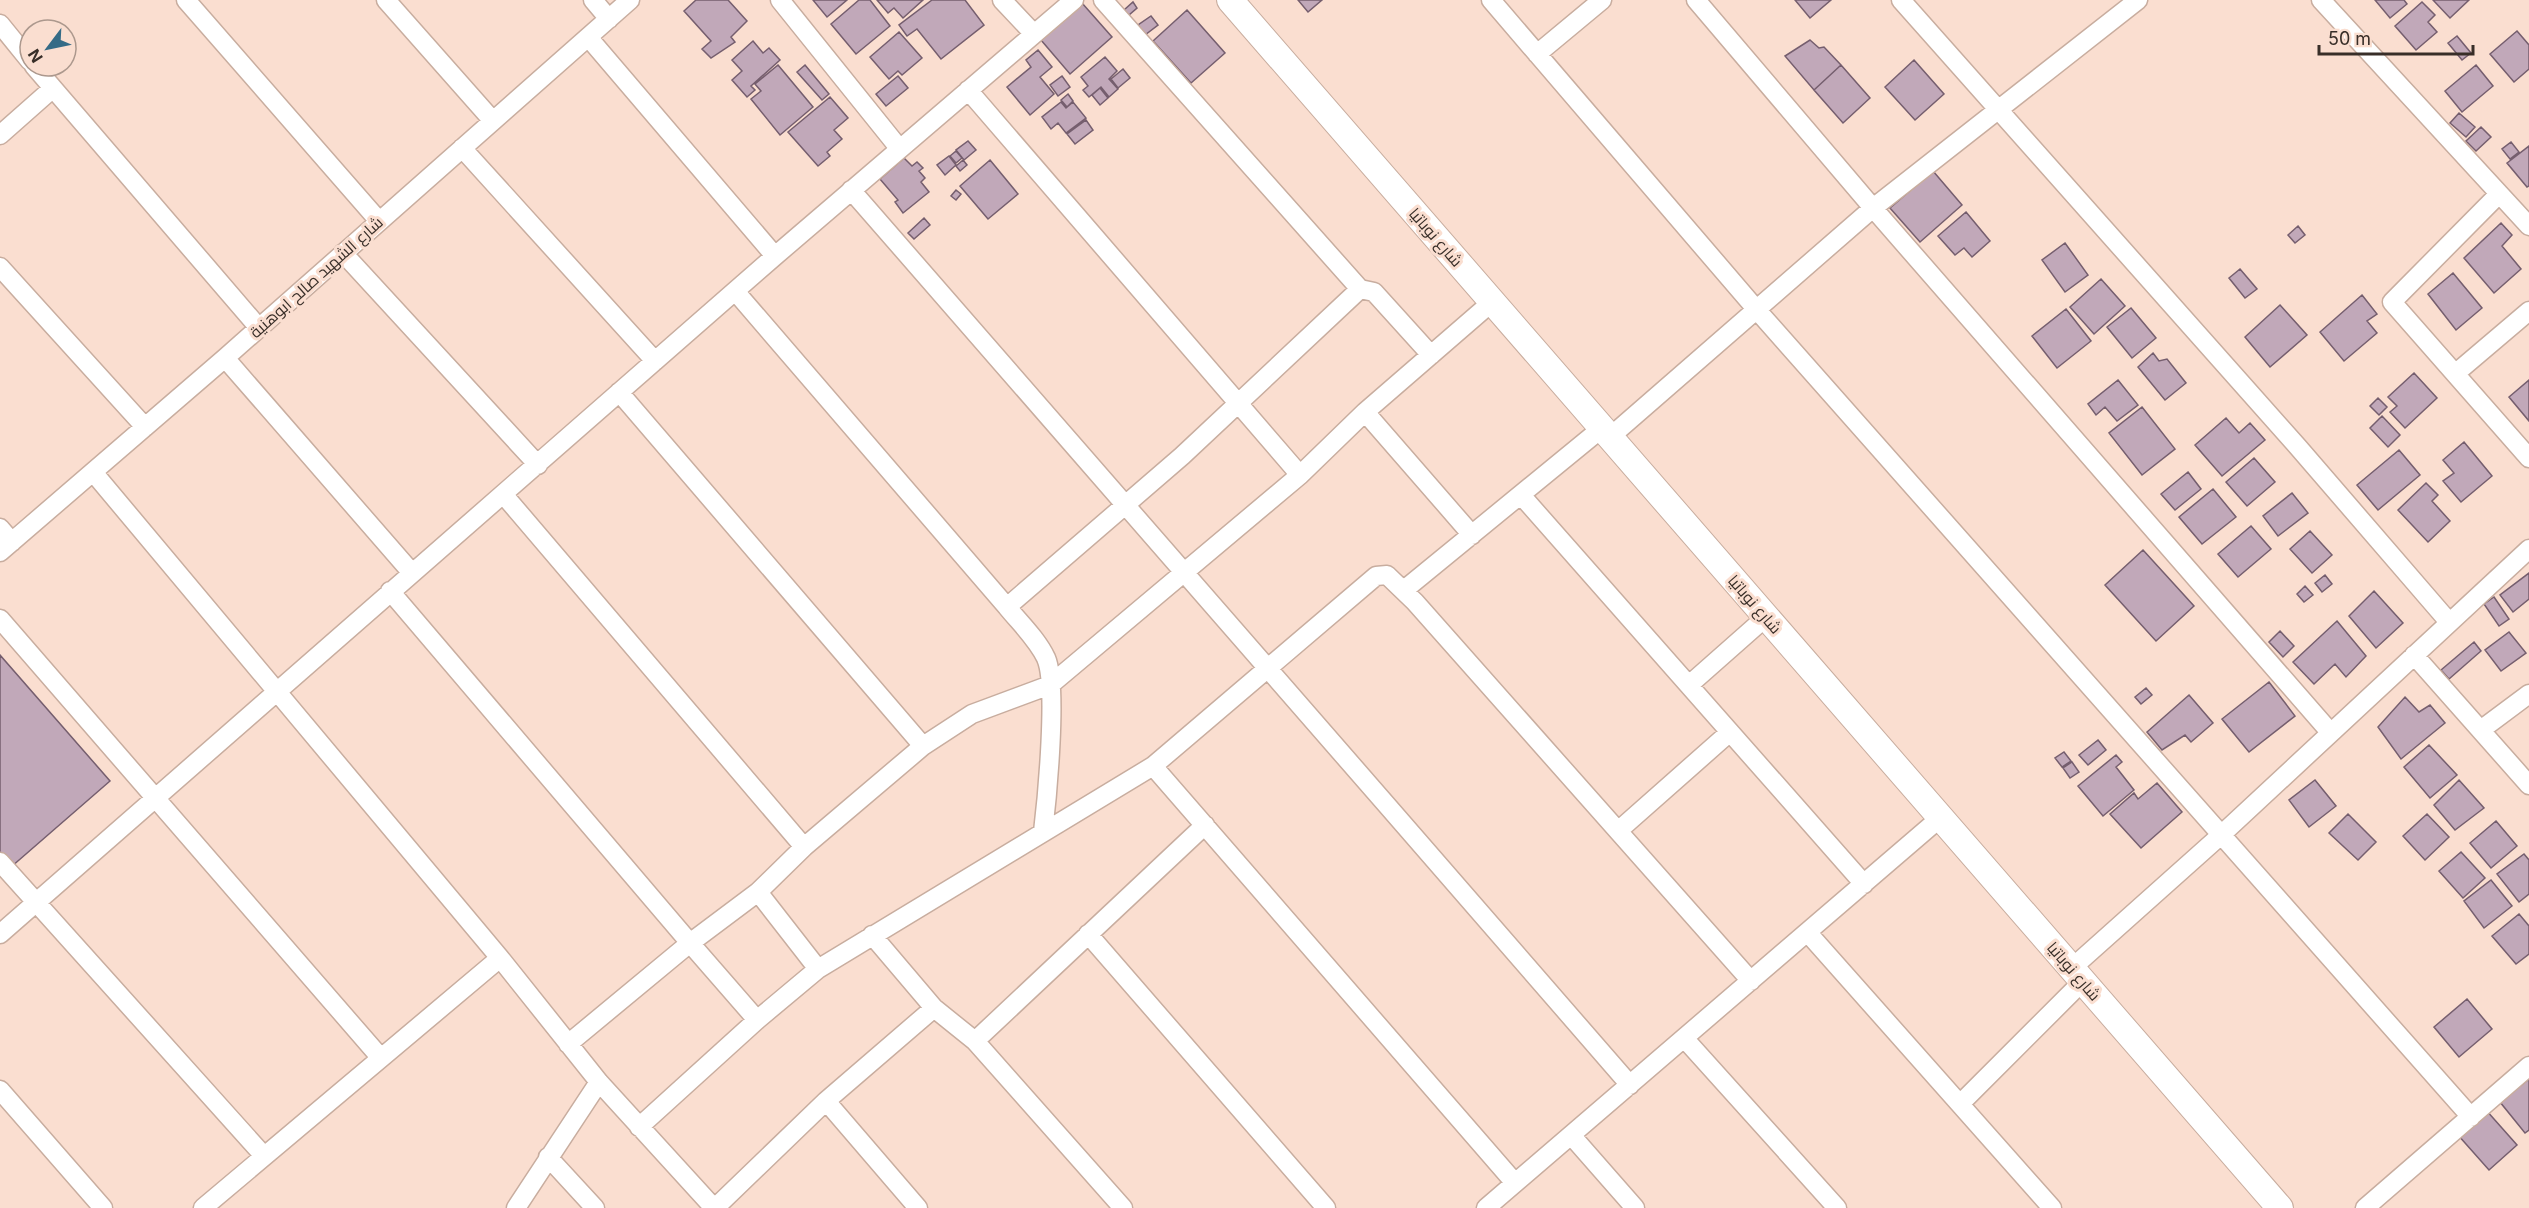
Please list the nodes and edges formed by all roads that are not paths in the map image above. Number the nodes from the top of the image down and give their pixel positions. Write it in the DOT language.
graph roads {
  1 [pos="186,0"];
  2 [pos="386,0"];
  3 [pos="593,0"];
  4 [pos="630,0"];
  5 [pos="780,0"];
  6 [pos="1002,0"];
  7 [pos="1074,0"];
  8 [pos="1103,0"];
  9 [pos="1230,0"];
  10 [pos="1491,0"];
  11 [pos="1602,0"];
  12 [pos="1696,0"];
  13 [pos="1901,0"];
  14 [pos="2138,0"];
  15 [pos="2321,0"];
  16 [pos="609,19"];
  17 [pos="0,24"];
  18 [pos="1034,34"];
  19 [pos="588,37"];
  20 [pos="18,46"];
  21 [pos="1537,54"];
  22 [pos="43,78"];
  23 [pos="52,89"];
  24 [pos="968,90"];
  25 [pos="1997,110"];
  26 [pos="493,121"];
  27 [pos="0,135"];
  28 [pos="462,148"];
  29 [pos="899,148"];
  30 [pos="851,190"];
  31 [pos="2499,194"];
  32 [pos="1873,208"];
  33 [pos="379,221"];
  34 [pos="2529,226"];
  35 [pos="343,253"];
  36 [pos="775,256"];
  37 [pos="0,267"];
  38 [pos="1360,289"];
  39 [pos="735,291"];
  40 [pos="1492,302"];
  41 [pos="1756,309"];
  42 [pos="2529,311"];
  43 [pos="259,328"];
  44 [pos="1431,355"];
  45 [pos="225,358"];
  46 [pos="656,361"];
  47 [pos="2456,373"];
  48 [pos="620,392"];
  49 [pos="1238,404"];
  50 [pos="1365,412"];
  51 [pos="145,427"];
  52 [pos="1606,432"];
  53 [pos="2529,458"];
  54 [pos="538,465"];
  55 [pos="93,472"];
  56 [pos="1300,475"];
  57 [pos="503,494"];
  58 [pos="1521,495"];
  59 [pos="1126,503"];
  60 [pos="1472,535"];
  61 [pos="4,541"];
  62 [pos="2529,549"];
  63 [pos="412,573"];
  64 [pos="1185,574"];
  65 [pos="1404,590"];
  66 [pos="390,591"];
  67 [pos="1007,607"];
  68 [pos="1766,617"];
  69 [pos="0,619"];
  70 [pos="2449,622"];
  71 [pos="2414,655"];
  72 [pos="1267,670"];
  73 [pos="1050,685"];
  74 [pos="1689,685"];
  75 [pos="275,691"];
  76 [pos="2529,694"];
  77 [pos="2482,729"];
  78 [pos="1730,732"];
  79 [pos="2330,732"];
  80 [pos="923,746"];
  81 [pos="1153,766"];
  82 [pos="2529,784"];
  83 [pos="156,796"];
  84 [pos="1940,818"];
  85 [pos="1205,825"];
  86 [pos="1618,831"];
  87 [pos="1043,832"];
  88 [pos="2221,835"];
  89 [pos="804,847"];
  90 [pos="0,862"];
  91 [pos="1864,884"];
  92 [pos="758,892"];
  93 [pos="36,903"];
  94 [pos="1808,933"];
  95 [pos="0,934"];
  96 [pos="1088,934"];
  97 [pos="872,935"];
  98 [pos="690,943"];
  99 [pos="500,958"];
  100 [pos="818,969"];
  101 [pos="2077,975"];
  102 [pos="1751,981"];
  103 [pos="934,1008"];
  104 [pos="757,1020"];
  105 [pos="1684,1038"];
  106 [pos="975,1041"];
  107 [pos="568,1044"];
  108 [pos="380,1056"];
  109 [pos="2529,1066"];
  110 [pos="599,1082"];
  111 [pos="1630,1085"];
  112 [pos="0,1090"];
  113 [pos="826,1101"];
  114 [pos="1960,1104"];
  115 [pos="2471,1116"];
  116 [pos="639,1127"];
  117 [pos="1571,1135"];
  118 [pos="264,1156"];
  119 [pos="548,1157"];
  120 [pos="1515,1183"];
  121 [pos="103,1208"];
  122 [pos="203,1208"];
  123 [pos="516,1208"];
  124 [pos="595,1208"];
  125 [pos="714,1208"];
  126 [pos="918,1208"];
  127 [pos="1123,1208"];
  128 [pos="1326,1208"];
  129 [pos="1486,1208"];
  130 [pos="1635,1208"];
  131 [pos="1837,1208"];
  132 [pos="2052,1208"];
  133 [pos="2280,1208"];
  134 [pos="2365,1208"];
  1 -- 33 [label="street"];
  2 -- 26 [label="street"];
  3 -- 16 [label="street"];
  4 -- 16 [label="street, شارع الشهيد صالح ابوهنية"];
  5 -- 29 [label="street"];
  6 -- 18 [label="street"];
  7 -- 18 [label="street"];
  8 -- 38 [label="street"];
  9 -- 40 [label="street, شارع نوباتيا"];
  10 -- 21 [label="street"];
  11 -- 21 [label="street"];
  12 -- 32 [label="street"];
  13 -- 25 [label="street"];
  14 -- 25 [label="street"];
  15 -- 31 [label="street"];
  16 -- 19 [label="street, شارع الشهيد صالح ابوهنية"];
  17 -- 20 [label="street"];
  18 -- 24 [label="street"];
  19 -- 26 [label="street, شارع الشهيد صالح ابوهنية"];
  19 -- 36 [label="street"];
  21 -- 41 [label="street"];
  22 -- 23 [label="street"];
  23 -- 27 [label="street"];
  23 -- 43 [label="street"];
  24 -- 29 [label="street"];
  24 -- 49 [label="street"];
  25 -- 32 [label="street"];
  25 -- 70 [label="street"];
  26 -- 28 [label="street, شارع الشهيد صالح ابوهنية"];
  28 -- 33 [label="street, شارع الشهيد صالح ابوهنية"];
  28 -- 46 [label="street"];
  29 -- 30 [label="street"];
  30 -- 36 [label="street"];
  30 -- 59 [label="street"];
  31 -- 34 [label="street"];
  31 -- 47 [label="street"];
  32 -- 41 [label="street"];
  32 -- 79 [label="street"];
  33 -- 35 [label="street, شارع الشهيد صالح ابوهنية"];
  35 -- 43 [label="street, شارع الشهيد صالح ابوهنية"];
  35 -- 54 [label="street"];
  36 -- 39 [label="street"];
  37 -- 51 [label="street"];
  38 -- 44 [label="street"];
  38 -- 49 [label="street"];
  39 -- 46 [label="street"];
  39 -- 67 [label="street"];
  40 -- 44 [label="street"];
  40 -- 52 [label="street, شارع نوباتيا"];
  41 -- 52 [label="street"];
  41 -- 88 [label="street"];
  42 -- 47 [label="street"];
  43 -- 45 [label="street, شارع الشهيد صالح ابوهنية"];
  44 -- 50 [label="street"];
  45 -- 51 [label="street, شارع الشهيد صالح ابوهنية"];
  45 -- 63 [label="street"];
  46 -- 48 [label="street"];
  47 -- 53 [label="street"];
  48 -- 54 [label="street"];
  48 -- 80 [label="street"];
  49 -- 56 [label="street"];
  49 -- 59 [label="street"];
  50 -- 56 [label="street"];
  50 -- 60 [label="street"];
  51 -- 55 [label="street, شارع الشهيد صالح ابوهنية"];
  52 -- 58 [label="street"];
  52 -- 68 [label="street, شارع نوباتيا"];
  54 -- 57 [label="street"];
  55 -- 61 [label="street, شارع الشهيد صالح ابوهنية"];
  55 -- 75 [label="street"];
  56 -- 64 [label="street"];
  57 -- 63 [label="street"];
  57 -- 89 [label="street"];
  58 -- 60 [label="street"];
  58 -- 74 [label="street"];
  59 -- 64 [label="street"];
  59 -- 67 [label="street"];
  60 -- 65 [label="street"];
  62 -- 70 [label="street"];
  63 -- 66 [label="street"];
  64 -- 72 [label="street"];
  64 -- 73 [label="street"];
  65 -- 72 [label="street"];
  65 -- 86 [label="street"];
  66 -- 75 [label="street"];
  66 -- 98 [label="street"];
  67 -- 73 [label="street"];
  68 -- 74 [label="street"];
  68 -- 84 [label="street, شارع نوباتيا"];
  69 -- 83 [label="street"];
  70 -- 71 [label="street"];
  71 -- 77 [label="street"];
  71 -- 79 [label="street"];
  72 -- 81 [label="street"];
  72 -- 111 [label="street"];
  73 -- 80 [label="street"];
  73 -- 87 [label="street"];
  74 -- 78 [label="street"];
  75 -- 83 [label="street"];
  75 -- 99 [label="street"];
  76 -- 77 [label="street"];
  77 -- 82 [label="street"];
  78 -- 86 [label="street"];
  78 -- 91 [label="street"];
  79 -- 88 [label="street"];
  80 -- 89 [label="street"];
  81 -- 85 [label="street"];
  81 -- 87 [label="street"];
  83 -- 93 [label="street"];
  83 -- 108 [label="street"];
  84 -- 91 [label="street"];
  84 -- 101 [label="street, شارع نوباتيا"];
  85 -- 96 [label="street"];
  85 -- 120 [label="street"];
  86 -- 102 [label="street"];
  87 -- 97 [label="street"];
  88 -- 101 [label="street"];
  88 -- 115 [label="street"];
  89 -- 92 [label="street"];
  90 -- 93 [label="street"];
  91 -- 94 [label="street"];
  92 -- 98 [label="street"];
  92 -- 100 [label="street"];
  93 -- 95 [label="street"];
  93 -- 118 [label="street"];
  94 -- 102 [label="street"];
  94 -- 114 [label="street"];
  96 -- 106 [label="street"];
  96 -- 128 [label="street"];
  97 -- 100 [label="street"];
  97 -- 103 [label="street"];
  98 -- 104 [label="street"];
  98 -- 107 [label="street"];
  99 -- 107 [label="street"];
  99 -- 108 [label="street"];
  100 -- 104 [label="street"];
  101 -- 114 [label="street"];
  101 -- 133 [label="street, شارع نوباتيا"];
  102 -- 105 [label="street"];
  103 -- 106 [label="street"];
  103 -- 113 [label="street"];
  104 -- 116 [label="street"];
  105 -- 111 [label="street"];
  105 -- 131 [label="street"];
  106 -- 127 [label="street"];
  107 -- 110 [label="street"];
  108 -- 118 [label="street"];
  109 -- 115 [label="street"];
  110 -- 116 [label="street"];
  110 -- 119 [label="street"];
  111 -- 117 [label="street"];
  112 -- 121 [label="street"];
  113 -- 125 [label="street"];
  113 -- 126 [label="street"];
  114 -- 132 [label="street"];
  115 -- 134 [label="street"];
  116 -- 125 [label="street"];
  117 -- 120 [label="street"];
  117 -- 130 [label="street"];
  118 -- 122 [label="street"];
  119 -- 123 [label="street"];
  119 -- 124 [label="street"];
  120 -- 129 [label="street"];
}
